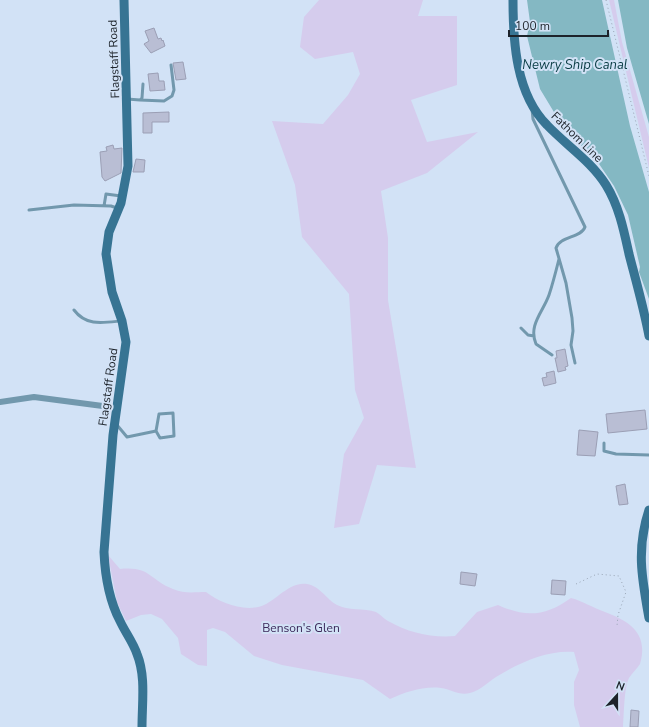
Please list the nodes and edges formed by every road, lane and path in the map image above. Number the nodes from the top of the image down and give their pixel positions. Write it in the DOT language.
graph roads {
  1 [pos="124,0"];
  2 [pos="513,0"];
  3 [pos="606,0"];
  4 [pos="171,65"];
  5 [pos="143,84"];
  6 [pos="127,99"];
  7 [pos="140,100"];
  8 [pos="532,108"];
  9 [pos="649,176"];
  10 [pos="122,196"];
  11 [pos="104,206"];
  12 [pos="118,208"];
  13 [pos="29,210"];
  14 [pos="559,257"];
  15 [pos="74,310"];
  16 [pos="122,321"];
  17 [pos="521,328"];
  18 [pos="534,336"];
  19 [pos="649,336"];
  20 [pos="552,355"];
  21 [pos="575,363"];
  22 [pos="0,402"];
  23 [pos="118,408"];
  24 [pos="115,424"];
  25 [pos="156,431"];
  26 [pos="604,443"];
  27 [pos="649,455"];
  28 [pos="649,510"];
  29 [pos="576,584"];
  30 [pos="649,618"];
  31 [pos="617,626"];
  32 [pos="142,727"];
  1 -- 6 [label="street, Flagstaff Road"];
  2 -- 8 [label="street, Fathom Line"];
  3 -- 9 [label="path"];
  4 -- 7 [label="lane"];
  5 -- 7 [label="lane"];
  6 -- 7 [label="lane"];
  6 -- 10 [label="street, Flagstaff Road"];
  8 -- 14 [label="lane"];
  8 -- 19 [label="street, Fathom Line"];
  10 -- 11 [label="lane"];
  10 -- 12 [label="street, Flagstaff Road"];
  11 -- 12 [label="lane"];
  11 -- 13 [label="lane"];
  12 -- 16 [label="street, Flagstaff Road"];
  14 -- 18 [label="lane"];
  14 -- 21 [label="lane"];
  15 -- 16 [label="lane"];
  16 -- 23 [label="street, Flagstaff Road"];
  17 -- 18 [label="lane"];
  18 -- 20 [label="lane"];
  22 -- 23 [label="street"];
  23 -- 24 [label="street, Flagstaff Road"];
  24 -- 25 [label="lane"];
  24 -- 32 [label="street, Flagstaff Road"];
  25 -- 25 [label="lane"];
  26 -- 27 [label="lane"];
  28 -- 30 [label="street"];
  29 -- 31 [label="path"];
}
